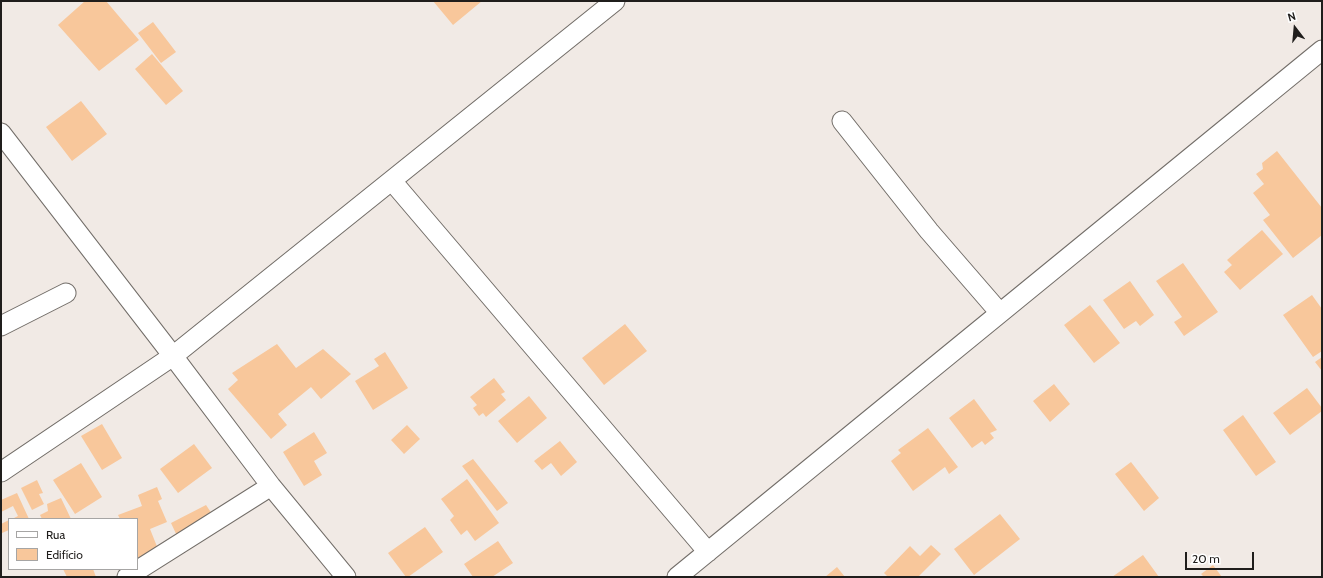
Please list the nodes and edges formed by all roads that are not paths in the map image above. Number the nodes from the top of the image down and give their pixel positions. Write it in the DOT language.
graph roads {
  1 [pos="615,1"];
  2 [pos="1322,50"];
  3 [pos="842,121"];
  4 [pos="4,144"];
  5 [pos="392,181"];
  6 [pos="66,293"];
  7 [pos="1000,313"];
  8 [pos="1,326"];
  9 [pos="173,356"];
  10 [pos="1,472"];
  11 [pos="271,486"];
  12 [pos="708,552"];
  13 [pos="138,569"];
  14 [pos="137,570"];
  15 [pos="126,577"];
  16 [pos="346,577"];
  17 [pos="677,577"];
  1 -- 5 [label="street"];
  2 -- 7 [label="street"];
  3 -- 7 [label="street"];
  4 -- 9 [label="street"];
  5 -- 9 [label="street"];
  5 -- 12 [label="street"];
  6 -- 8 [label="street"];
  7 -- 12 [label="street"];
  9 -- 10 [label="street"];
  9 -- 11 [label="street"];
  11 -- 13 [label="street"];
  11 -- 16 [label="street"];
  12 -- 17 [label="street"];
  14 -- 15 [label="street"];
}
